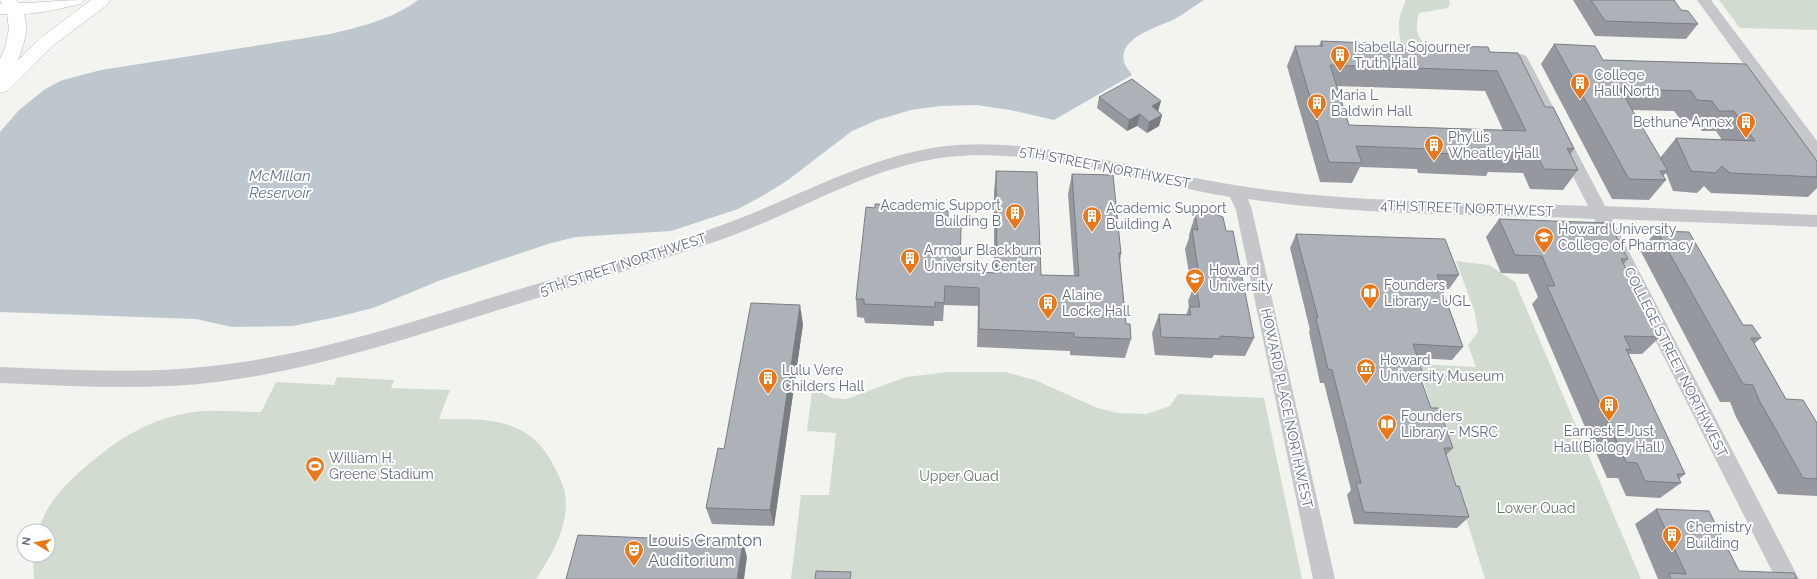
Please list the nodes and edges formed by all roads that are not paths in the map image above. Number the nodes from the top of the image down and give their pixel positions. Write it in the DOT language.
graph roads {
  1 [pos="76,0"];
  2 [pos="102,0"];
  3 [pos="1704,0"];
  4 [pos="7,6"];
  5 [pos="1521,59"];
  6 [pos="0,76"];
  7 [pos="0,87"];
  8 [pos="1817,153"];
  9 [pos="1237,192"];
  10 [pos="1600,213"];
  11 [pos="1817,221"];
  12 [pos="0,375"];
  13 [pos="1324,579"];
  14 [pos="1788,579"];
  1 -- 4 [label="main road"];
  2 -- 7 [label="main road"];
  3 -- 8 [label="street"];
  4 -- 6 [label="main road"];
  5 -- 10 [label="street, COLLEGE STREET NORTHWEST"];
  9 -- 10 [label="street, 4TH STREET NORTHWEST"];
  9 -- 12 [label="street, 5TH STREET NORTHWEST"];
  9 -- 13 [label="street, HOWARD PLACE NORTHWEST"];
  10 -- 11 [label="street, 4TH STREET NORTHWEST"];
  10 -- 14 [label="street, COLLEGE STREET NORTHWEST"];
}
